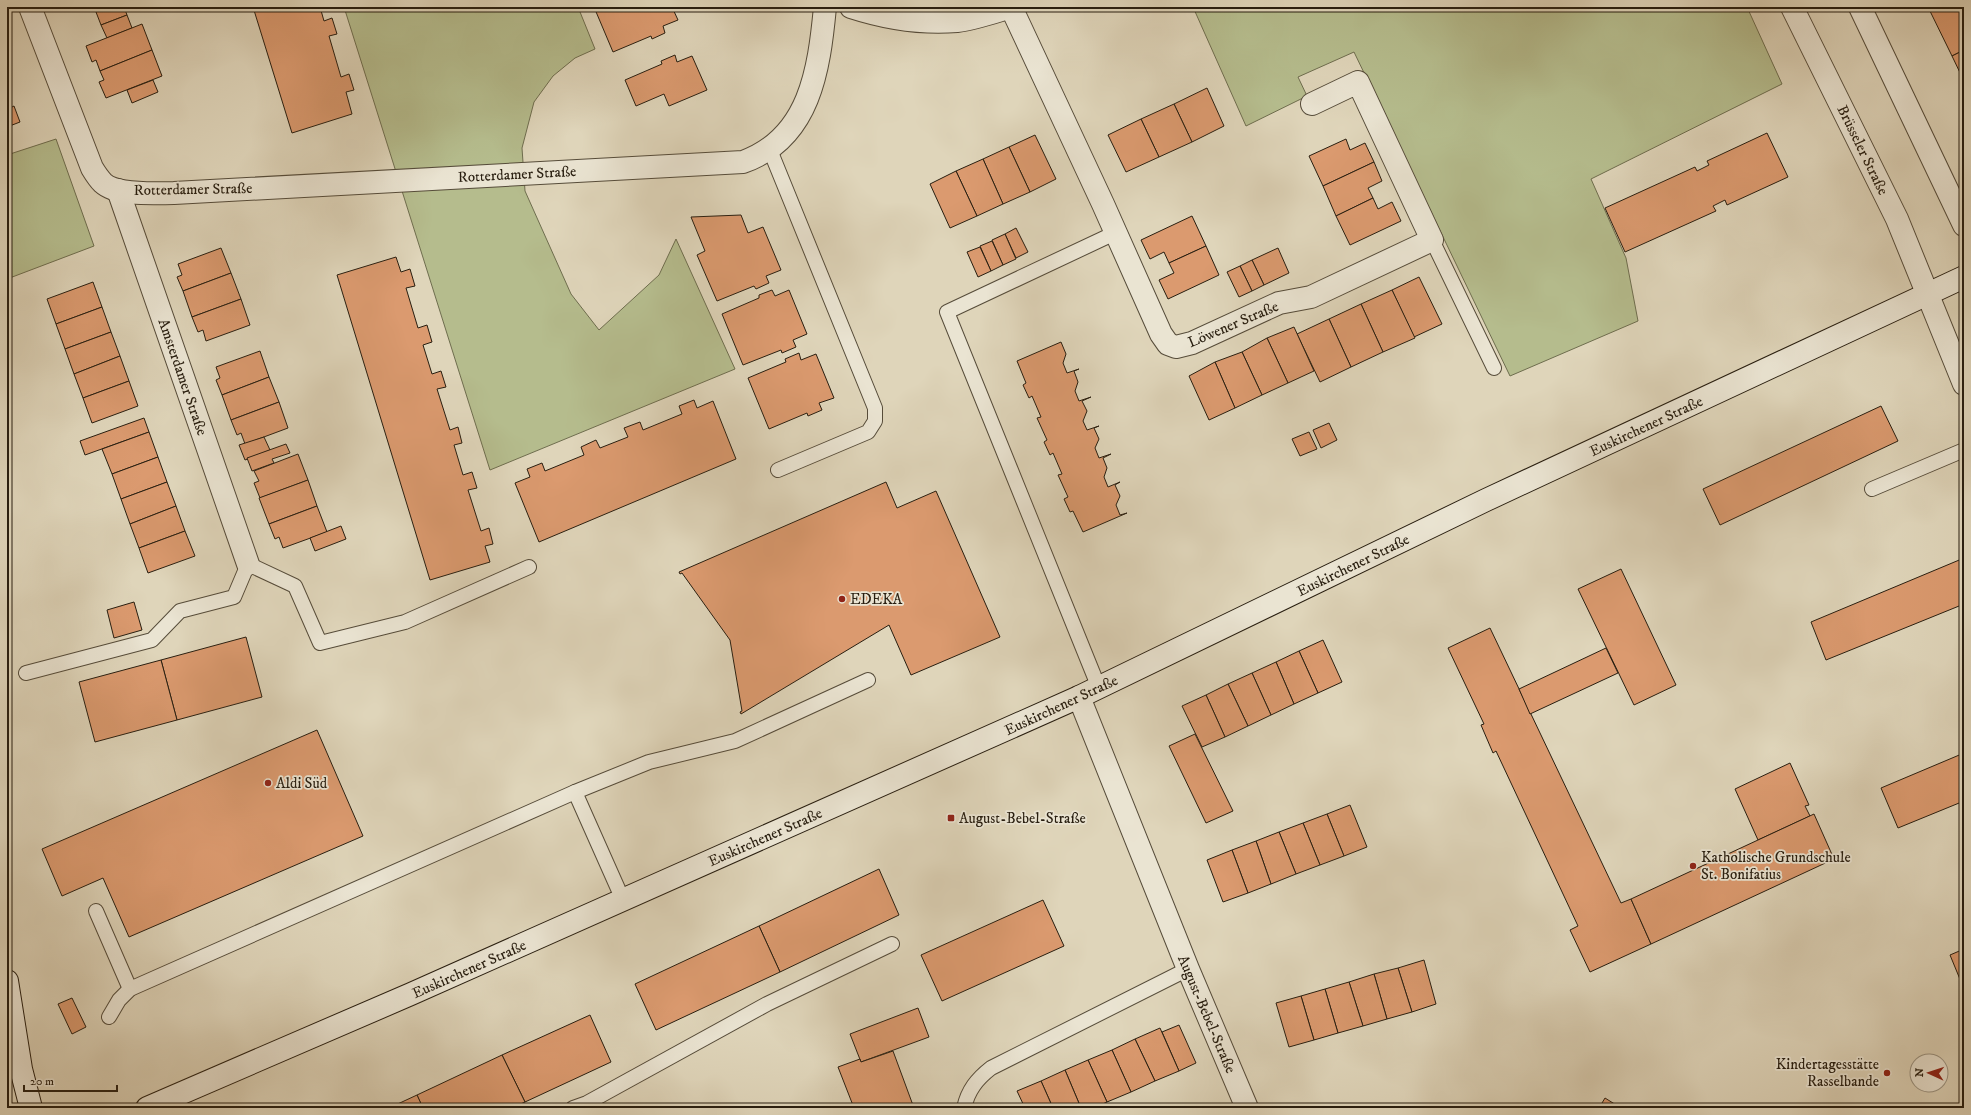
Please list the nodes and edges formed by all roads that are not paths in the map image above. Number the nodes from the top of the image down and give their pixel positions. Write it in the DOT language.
graph roads {
  1 [pos="30,7"];
  2 [pos="825,7"];
  3 [pos="851,7"];
  4 [pos="1011,7"];
  5 [pos="1792,7"];
  6 [pos="1860,7"];
  7 [pos="1312,104"];
  8 [pos="770,150"];
  9 [pos="111,187"];
  10 [pos="1964,225"];
  11 [pos="1115,233"];
  12 [pos="1432,240"];
  13 [pos="1964,277"];
  14 [pos="1927,295"];
  15 [pos="1494,368"];
  16 [pos="1964,384"];
  17 [pos="1964,450"];
  18 [pos="778,470"];
  19 [pos="1872,489"];
  20 [pos="248,564"];
  21 [pos="529,567"];
  22 [pos="26,673"];
  23 [pos="868,680"];
  24 [pos="1099,688"];
  25 [pos="1079,697"];
  26 [pos="575,792"];
  27 [pos="623,900"];
  28 [pos="96,911"];
  29 [pos="892,944"];
  30 [pos="1188,969"];
  31 [pos="7,982"];
  32 [pos="130,989"];
  33 [pos="108,1017"];
  34 [pos="31,1108"];
  35 [pos="147,1108"];
  36 [pos="573,1108"];
  37 [pos="964,1108"];
  38 [pos="1247,1108"];
  1 -- 9 [label="street, Amsterdamer Straße"];
  2 -- 8 [label="street, Rotterdamer Straße"];
  3 -- 4 [label="street"];
  4 -- 11 [label="street, Löwener Straße"];
  5 -- 14 [label="street, Brüsseler Straße"];
  6 -- 10 [label="street"];
  7 -- 12 [label="street"];
  8 -- 9 [label="street, Rotterdamer Straße"];
  8 -- 18 [label="lane"];
  9 -- 20 [label="street, Amsterdamer Straße"];
  11 -- 12 [label="street, Löwener Straße"];
  11 -- 24 [label="lane"];
  12 -- 15 [label="lane"];
  13 -- 14 [label="street, Euskirchener Straße"];
  14 -- 16 [label="street, Brüsseler Straße"];
  14 -- 24 [label="street, Euskirchener Straße"];
  17 -- 19 [label="lane"];
  20 -- 21 [label="lane"];
  20 -- 22 [label="lane"];
  23 -- 26 [label="lane"];
  24 -- 25 [label="street, Euskirchener Straße"];
  25 -- 27 [label="street, Euskirchener Straße"];
  25 -- 30 [label="street, August-Bebel-Straße"];
  26 -- 27 [label="lane"];
  26 -- 32 [label="lane"];
  27 -- 35 [label="street, Euskirchener Straße"];
  28 -- 32 [label="lane"];
  29 -- 36 [label="lane"];
  30 -- 37 [label="lane"];
  30 -- 38 [label="street, August-Bebel-Straße"];
  31 -- 34 [label="street"];
  32 -- 33 [label="lane"];
}
